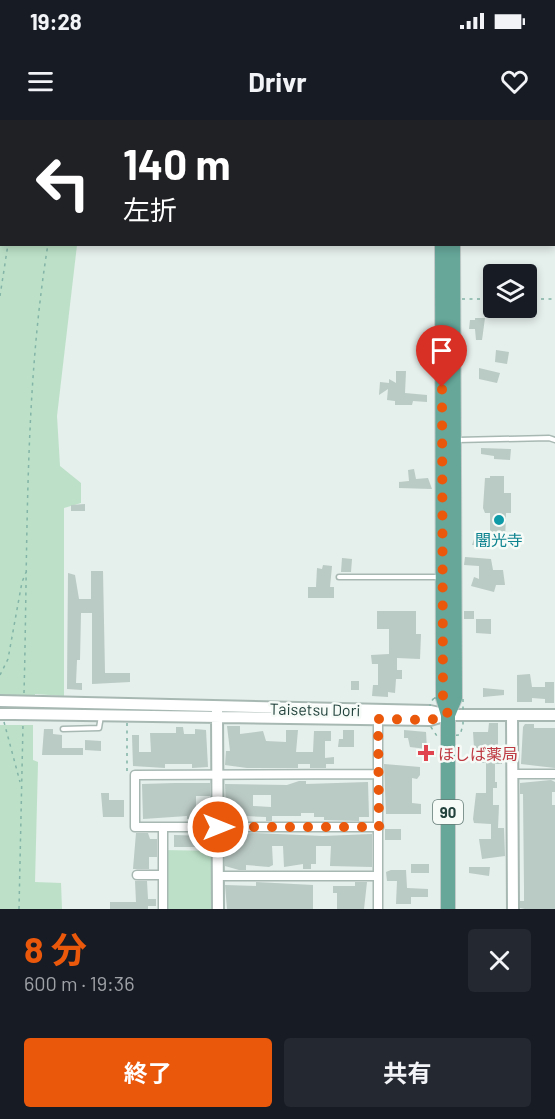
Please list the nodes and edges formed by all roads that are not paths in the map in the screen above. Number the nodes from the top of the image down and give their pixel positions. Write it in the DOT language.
graph roads {
  1 [pos="442,246"];
  2 [pos="453,246"];
  3 [pos="453,440"];
  4 [pos="555,440"];
  5 [pos="339,577"];
  6 [pos="442,577"];
  7 [pos="0,701"];
  8 [pos="217,712"];
  9 [pos="378,714"];
  10 [pos="10,715"];
  11 [pos="101,715"];
  12 [pos="448,715"];
  13 [pos="512,715"];
  14 [pos="555,715"];
  15 [pos="63,729"];
  16 [pos="217,774"];
  17 [pos="378,774"];
  18 [pos="512,774"];
  19 [pos="555,774"];
  20 [pos="163,827"];
  21 [pos="218,827"];
  22 [pos="379,827"];
  23 [pos="137,875"];
  24 [pos="162,875"];
  25 [pos="218,876"];
  26 [pos="378,876"];
  27 [pos="163,909"];
  28 [pos="218,909"];
  29 [pos="378,909"];
  30 [pos="448,909"];
  31 [pos="513,909"];
  1 -- 6 [label="main road, 90"];
  2 -- 3 [label="main road, 90"];
  3 -- 4 [label="lane"];
  3 -- 12 [label="main road, 90"];
  5 -- 6 [label="lane"];
  6 -- 12 [label="main road, 90"];
  7 -- 8 [label="street, Taisetsu Dori"];
  8 -- 9 [label="street, Taisetsu Dori"];
  8 -- 11 [label="street, Taisetsu Dori"];
  8 -- 16 [label="street"];
  9 -- 12 [label="street, Taisetsu Dori"];
  9 -- 17 [label="street"];
  10 -- 11 [label="street, Taisetsu Dori"];
  11 -- 15 [label="lane"];
  12 -- 13 [label="street, Taisetsu Dori"];
  12 -- 30 [label="main road, 90"];
  13 -- 14 [label="street, Taisetsu Dori"];
  13 -- 18 [label="street"];
  16 -- 17 [label="street"];
  16 -- 20 [label="street"];
  16 -- 21 [label="street"];
  17 -- 22 [label="street"];
  18 -- 19 [label="street"];
  18 -- 31 [label="street"];
  20 -- 21 [label="street"];
  20 -- 24 [label="street"];
  21 -- 22 [label="street"];
  21 -- 25 [label="street"];
  22 -- 26 [label="street"];
  23 -- 24 [label="street"];
  24 -- 27 [label="street"];
  25 -- 26 [label="street"];
  25 -- 28 [label="street"];
  26 -- 29 [label="street"];
}
